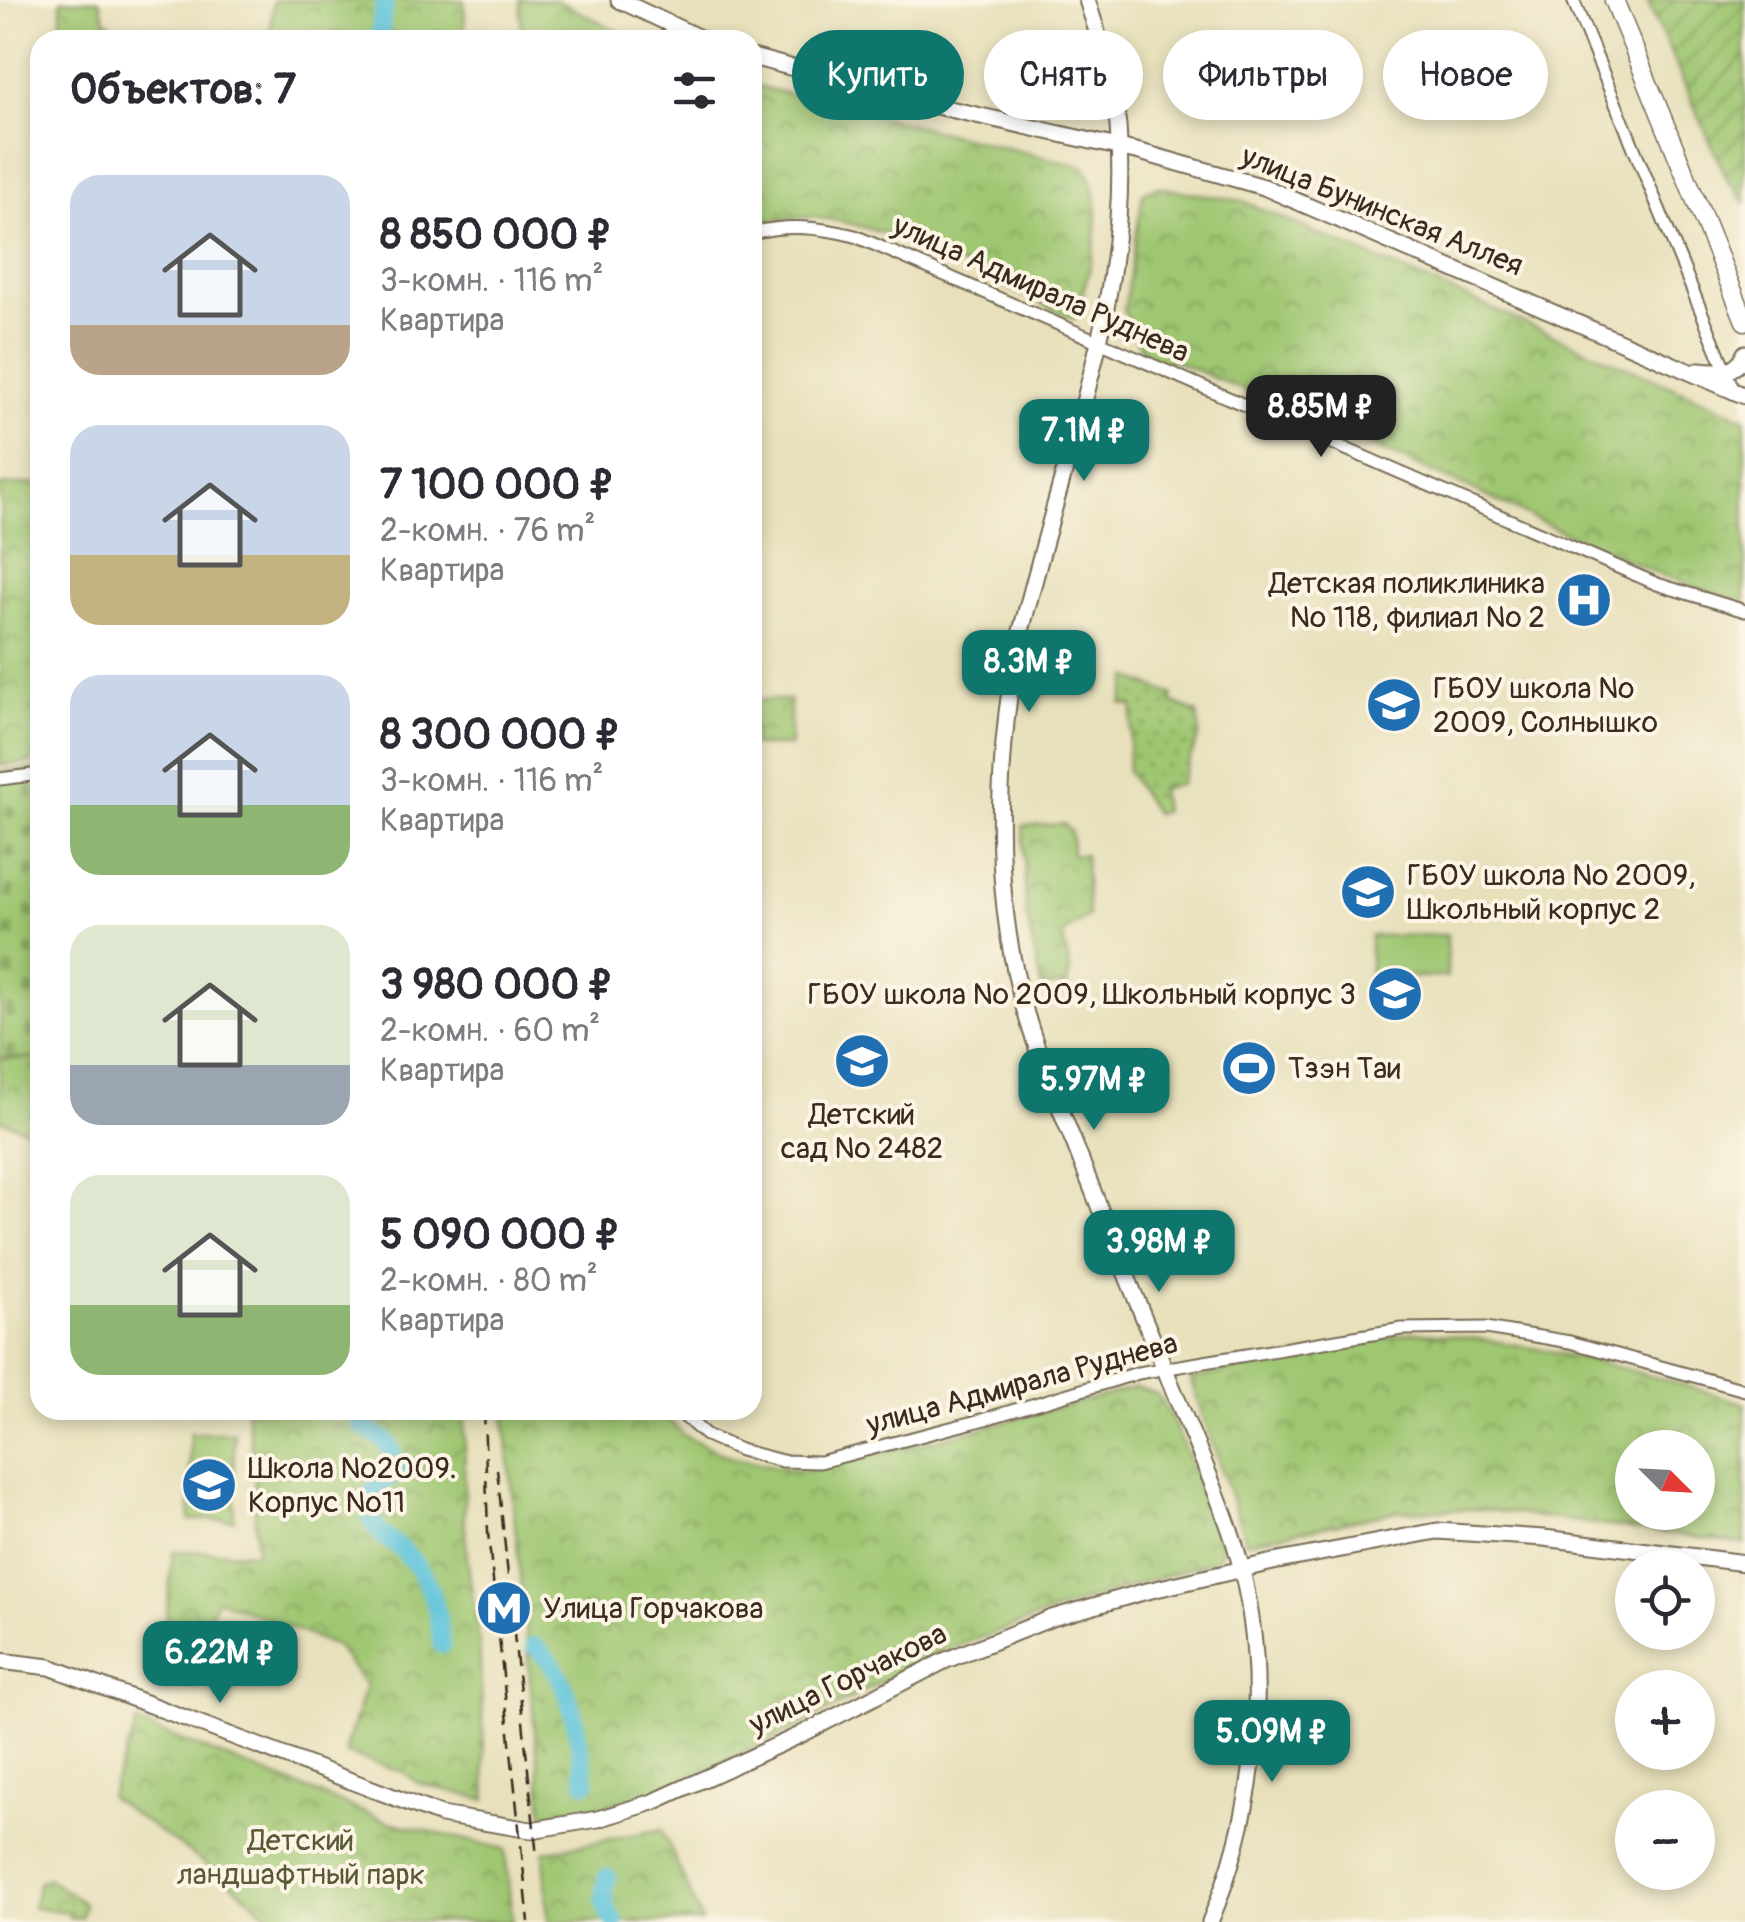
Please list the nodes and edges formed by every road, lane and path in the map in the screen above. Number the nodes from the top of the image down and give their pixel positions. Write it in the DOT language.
graph roads {
  1 [pos="620,0"];
  2 [pos="1087,0"];
  3 [pos="1573,0"];
  4 [pos="1614,0"];
  5 [pos="683,30"];
  6 [pos="762,60"];
  7 [pos="1119,147"];
  8 [pos="762,231"];
  9 [pos="1745,321"];
  10 [pos="1100,341"];
  11 [pos="1716,345"];
  12 [pos="1745,353"];
  13 [pos="1688,370"];
  14 [pos="1726,370"];
  15 [pos="1739,394"];
  16 [pos="1745,612"];
  17 [pos="30,775"];
  18 [pos="0,779"];
  19 [pos="1164,1368"];
  20 [pos="1745,1390"];
  21 [pos="688,1420"];
  22 [pos="1745,1563"];
  23 [pos="1241,1569"];
  24 [pos="0,1661"];
  25 [pos="1210,1922"];
  1 -- 5 [label="street"];
  2 -- 7 [label="street"];
  3 -- 11 [label="street"];
  4 -- 9 [label="main road"];
  6 -- 7 [label="street, улица Бунинская Аллея"];
  7 -- 10 [label="street"];
  7 -- 13 [label="street, улица Бунинская Аллея"];
  8 -- 10 [label="street, улица Адмирала Руднева"];
  10 -- 16 [label="street, улица Адмирала Руднева"];
  10 -- 19 [label="street"];
  11 -- 13 [label="street"];
  11 -- 14 [label="street"];
  12 -- 14 [label="street"];
  13 -- 14 [label="street"];
  13 -- 15 [label="street, улица Бунинская Аллея"];
  14 -- 15 [label="street"];
  17 -- 18 [label="street"];
  19 -- 20 [label="street, улица Адмирала Руднева"];
  19 -- 21 [label="street, улица Адмирала Руднева"];
  19 -- 23 [label="street"];
  22 -- 23 [label="street, улица Горчакова"];
  23 -- 24 [label="street, улица Горчакова"];
  23 -- 25 [label="street"];
}
